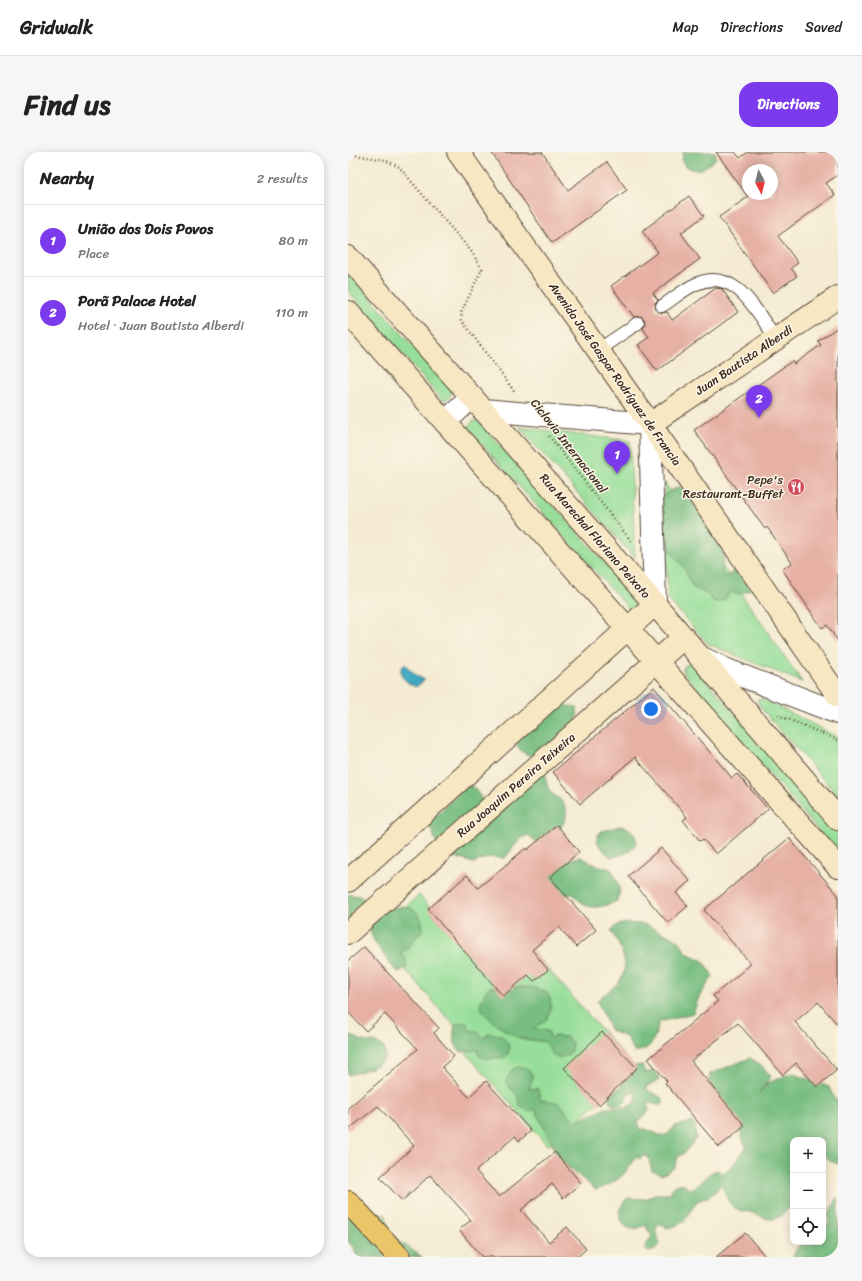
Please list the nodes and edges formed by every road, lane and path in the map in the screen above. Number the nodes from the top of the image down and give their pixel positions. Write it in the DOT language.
graph roads {
  1 [pos="458,152"];
  2 [pos="348,154"];
  3 [pos="348,257"];
  4 [pos="838,296"];
  5 [pos="662,306"];
  6 [pos="348,312"];
  7 [pos="638,323"];
  8 [pos="776,339"];
  9 [pos="598,350"];
  10 [pos="477,404"];
  11 [pos="532,414"];
  12 [pos="445,422"];
  13 [pos="650,424"];
  14 [pos="654,564"];
  15 [pos="654,604"];
  16 [pos="627,630"];
  17 [pos="683,638"];
  18 [pos="700,658"];
  19 [pos="656,662"];
  20 [pos="838,696"];
  21 [pos="773,713"];
  22 [pos="838,713"];
  23 [pos="838,740"];
  24 [pos="838,819"];
  25 [pos="838,867"];
  26 [pos="348,881"];
  27 [pos="348,933"];
  28 [pos="348,1202"];
  29 [pos="399,1257"];
  1 -- 9 [label="main road, Avenida José Gaspar Rodríguez de Francia"];
  2 -- 11 [label="path, Ciclovia Internacional"];
  3 -- 10 [label="main road, Rua Marechal Floriano Peixoto"];
  4 -- 8 [label="main road, Juan Bautista Alberdi"];
  5 -- 8 [label="lane"];
  6 -- 12 [label="main road"];
  7 -- 9 [label="lane"];
  8 -- 13 [label="main road, Juan Bautista Alberdi"];
  9 -- 13 [label="main road, Avenida José Gaspar Rodríguez de Francia"];
  10 -- 11 [label="street"];
  10 -- 12 [label="street"];
  10 -- 15 [label="main road, Rua Marechal Floriano Peixoto"];
  11 -- 13 [label="street"];
  11 -- 14 [label="path, Ciclovia Internacional"];
  12 -- 16 [label="main road"];
  13 -- 14 [label="street"];
  13 -- 20 [label="main road, Avenida José Gaspar Rodríguez de Francia"];
  14 -- 15 [label="street"];
  15 -- 16 [label="main road"];
  15 -- 17 [label="main road, Rua Marechal Floriano Peixoto"];
  16 -- 19 [label="main road"];
  16 -- 26 [label="main road"];
  17 -- 18 [label="main road, Rua Marechal Floriano Peixoto"];
  17 -- 19 [label="main road, Rua Joaquim Pereira Teixeira"];
  18 -- 22 [label="street"];
  18 -- 24 [label="main road, Rua Marechal Floriano Peixoto"];
  19 -- 25 [label="main road"];
  19 -- 27 [label="main road, Rua Joaquim Pereira Teixeira"];
  21 -- 23 [label="path"];
  28 -- 29 [label="main road"];
}
